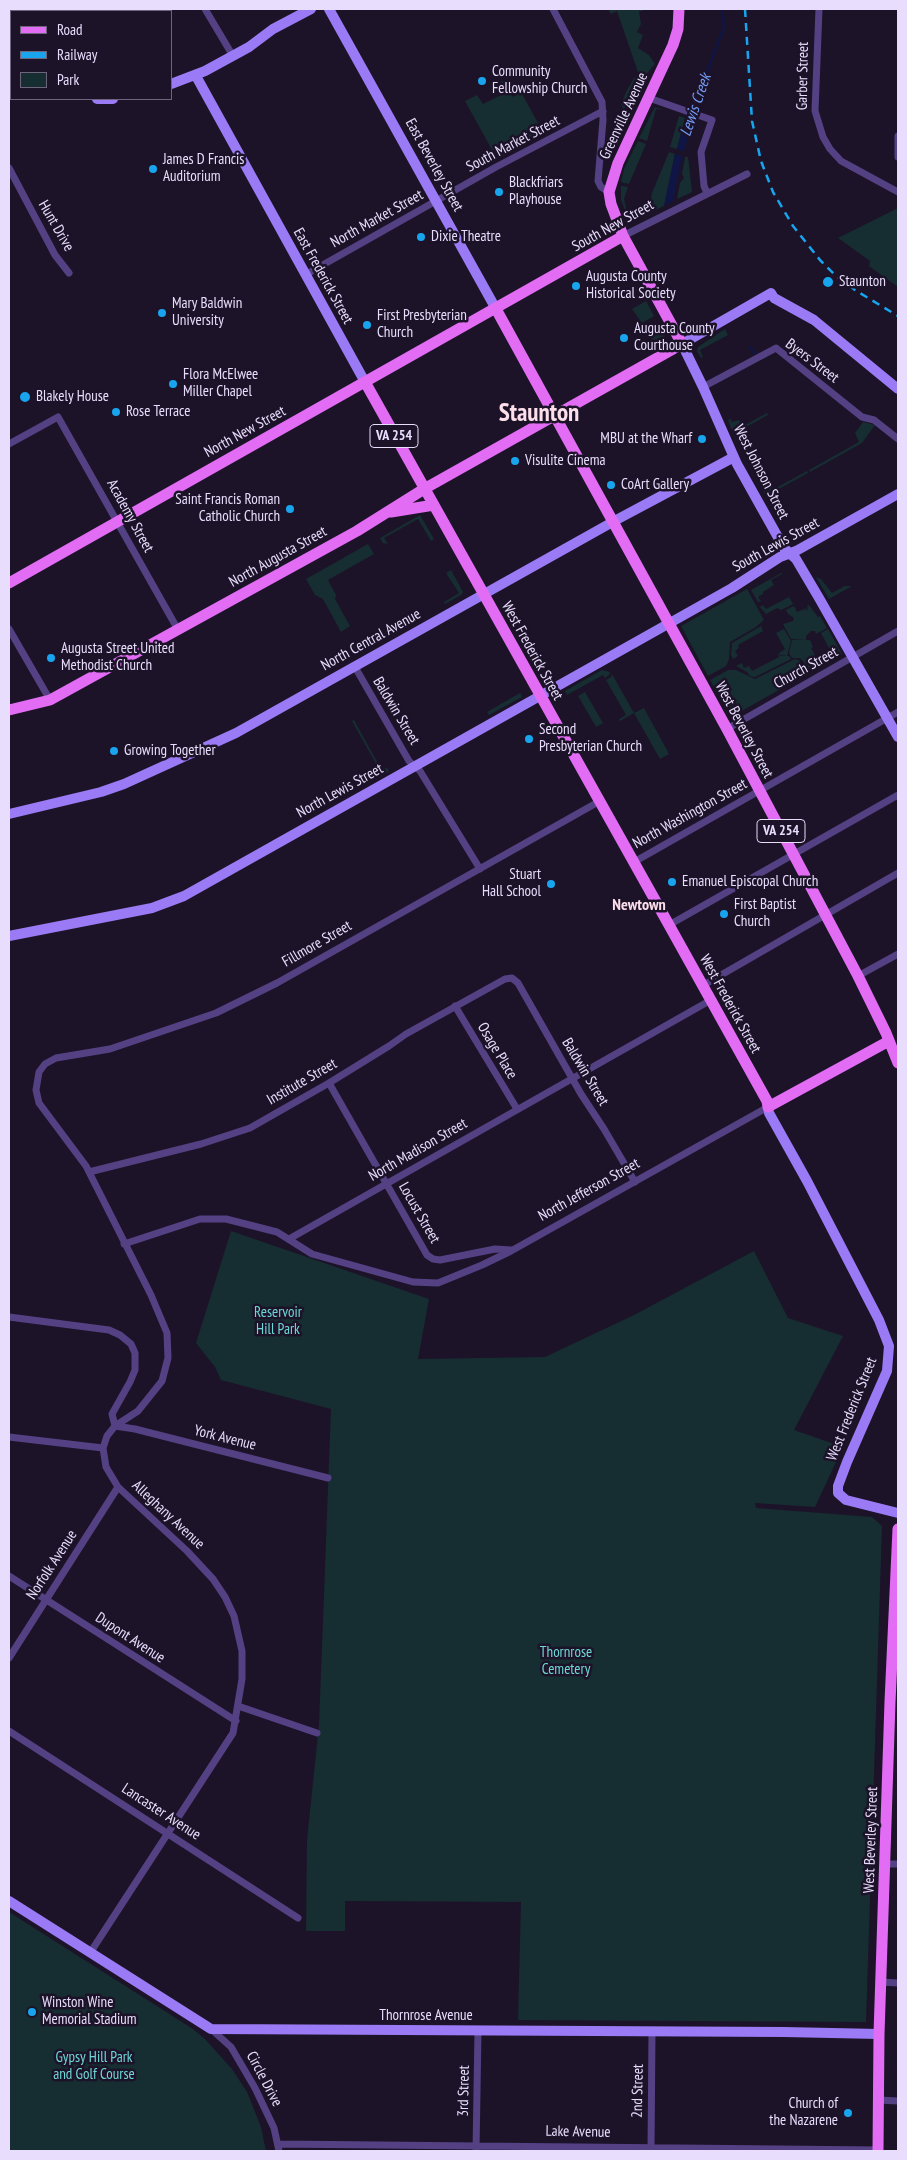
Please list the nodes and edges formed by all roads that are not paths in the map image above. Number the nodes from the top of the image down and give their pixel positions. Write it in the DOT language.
graph roads {
  1 [pos="205,9"];
  2 [pos="311,9"];
  3 [pos="329,9"];
  4 [pos="553,9"];
  5 [pos="679,9"];
  6 [pos="819,9"];
  7 [pos="232,56"];
  8 [pos="196,76"];
  9 [pos="172,84"];
  10 [pos="649,98"];
  11 [pos="602,111"];
  12 [pos="898,136"];
  13 [pos="898,156"];
  14 [pos="9,168"];
  15 [pos="747,174"];
  16 [pos="609,192"];
  17 [pos="898,192"];
  18 [pos="707,193"];
  19 [pos="436,201"];
  20 [pos="623,236"];
  21 [pos="69,273"];
  22 [pos="305,275"];
  23 [pos="496,309"];
  24 [pos="682,344"];
  25 [pos="365,382"];
  26 [pos="704,387"];
  27 [pos="898,389"];
  28 [pos="555,415"];
  29 [pos="898,439"];
  30 [pos="9,444"];
  31 [pos="734,457"];
  32 [pos="424,489"];
  33 [pos="898,494"];
  34 [pos="434,506"];
  35 [pos="389,512"];
  36 [pos="118,522"];
  37 [pos="612,523"];
  38 [pos="790,553"];
  39 [pos="9,583"];
  40 [pos="484,595"];
  41 [pos="668,623"];
  42 [pos="178,628"];
  43 [pos="9,629"];
  44 [pos="898,631"];
  45 [pos="854,657"];
  46 [pos="355,667"];
  47 [pos="540,696"];
  48 [pos="50,700"];
  49 [pos="9,710"];
  50 [pos="898,712"];
  51 [pos="888,718"];
  52 [pos="726,729"];
  53 [pos="898,737"];
  54 [pos="414,766"];
  55 [pos="759,791"];
  56 [pos="898,795"];
  57 [pos="600,802"];
  58 [pos="9,814"];
  59 [pos="793,854"];
  60 [pos="634,862"];
  61 [pos="480,869"];
  62 [pos="898,873"];
  63 [pos="825,915"];
  64 [pos="670,925"];
  65 [pos="9,936"];
  66 [pos="898,954"];
  67 [pos="858,976"];
  68 [pos="512,978"];
  69 [pos="702,986"];
  70 [pos="711,1000"];
  71 [pos="455,1006"];
  72 [pos="894,1038"];
  73 [pos="898,1063"];
  74 [pos="572,1078"];
  75 [pos="329,1083"];
  76 [pos="768,1107"];
  77 [pos="517,1110"];
  78 [pos="89,1172"];
  79 [pos="635,1182"];
  80 [pos="386,1184"];
  81 [pos="289,1239"];
  82 [pos="124,1244"];
  83 [pos="511,1250"];
  84 [pos="9,1317"];
  85 [pos="115,1426"];
  86 [pos="9,1437"];
  87 [pos="103,1448"];
  88 [pos="328,1478"];
  89 [pos="118,1487"];
  90 [pos="898,1513"];
  91 [pos="898,1529"];
  92 [pos="897,1560"];
  93 [pos="9,1576"];
  94 [pos="46,1600"];
  95 [pos="9,1658"];
  96 [pos="238,1706"];
  97 [pos="236,1721"];
  98 [pos="9,1731"];
  99 [pos="317,1734"];
  100 [pos="169,1833"];
  101 [pos="885,1864"];
  102 [pos="898,1864"];
  103 [pos="9,1901"];
  104 [pos="298,1918"];
  105 [pos="90,1953"];
  106 [pos="881,1982"];
  107 [pos="898,1983"];
  108 [pos="211,2029"];
  109 [pos="478,2031"];
  110 [pos="652,2032"];
  111 [pos="879,2034"];
  112 [pos="878,2100"];
  113 [pos="898,2101"];
  114 [pos="279,2148"];
  115 [pos="476,2148"];
  116 [pos="652,2149"];
  117 [pos="878,2150"];
  1 -- 7 [label="street"];
  2 -- 7 [label="street"];
  3 -- 19 [label="street, East Beverley Street / VA 254"];
  4 -- 11 [label="street"];
  5 -- 10 [label="main road, Greenville Avenue"];
  6 -- 17 [label="street, Garber Street"];
  7 -- 8 [label="street"];
  8 -- 9 [label="street"];
  8 -- 22 [label="street, East Frederick Street / VA 254"];
  10 -- 16 [label="main road, Greenville Avenue"];
  10 -- 18 [label="street"];
  11 -- 16 [label="street"];
  11 -- 19 [label="street, South Market Street"];
  12 -- 13 [label="street"];
  14 -- 21 [label="street, Hunt Drive"];
  15 -- 18 [label="street, South New Street"];
  16 -- 20 [label="main road"];
  18 -- 20 [label="street, South New Street"];
  19 -- 22 [label="street, North Market Street"];
  19 -- 23 [label="street, East Beverley Street / VA 254"];
  20 -- 23 [label="main road, South New Street"];
  20 -- 24 [label="main road"];
  22 -- 25 [label="street, East Frederick Street / VA 254"];
  23 -- 25 [label="main road, North New Street"];
  23 -- 28 [label="main road, East Beverley Street / VA 254"];
  24 -- 26 [label="street, West Johnson Street"];
  24 -- 27 [label="street"];
  24 -- 28 [label="main road, North Augusta Street"];
  25 -- 32 [label="main road, East Frederick Street / VA 254"];
  25 -- 36 [label="main road, North New Street"];
  26 -- 29 [label="street, Byers Street"];
  26 -- 31 [label="street, West Johnson Street"];
  28 -- 32 [label="main road, North Augusta Street"];
  28 -- 37 [label="main road, West Beverley Street / VA 254"];
  30 -- 36 [label="street, Academy Street"];
  31 -- 37 [label="street, North Central Avenue"];
  31 -- 38 [label="street, West Johnson Street"];
  32 -- 34 [label="main road, West Frederick Street / VA 254"];
  32 -- 35 [label="main road, North Augusta Street"];
  33 -- 38 [label="street, South Lewis Street"];
  34 -- 35 [label="main road"];
  34 -- 40 [label="main road, West Frederick Street / VA 254"];
  35 -- 42 [label="main road, North Augusta Street"];
  36 -- 39 [label="main road, North New Street"];
  36 -- 42 [label="street, Academy Street"];
  37 -- 40 [label="street, North Central Avenue"];
  37 -- 41 [label="main road, West Beverley Street / VA 254"];
  38 -- 41 [label="street, South Lewis Street"];
  38 -- 45 [label="street, West Johnson Street"];
  40 -- 46 [label="street, North Central Avenue"];
  40 -- 47 [label="main road, West Frederick Street / VA 254"];
  41 -- 47 [label="street, North Lewis Street"];
  41 -- 52 [label="main road, West Beverley Street / VA 254"];
  42 -- 48 [label="main road, North Augusta Street"];
  43 -- 48 [label="street"];
  44 -- 45 [label="street, Church Street"];
  45 -- 51 [label="street, West Johnson Street"];
  45 -- 52 [label="street, Church Street"];
  46 -- 54 [label="street, Baldwin Street"];
  46 -- 58 [label="street, North Central Avenue"];
  47 -- 54 [label="street, North Lewis Street"];
  47 -- 57 [label="main road, West Frederick Street / VA 254"];
  48 -- 49 [label="main road, North Augusta Street"];
  50 -- 51 [label="street, North Washington Street"];
  51 -- 53 [label="street, West Johnson Street"];
  51 -- 55 [label="street, North Washington Street"];
  52 -- 55 [label="main road, West Beverley Street / VA 254"];
  54 -- 61 [label="street, Baldwin Street"];
  54 -- 65 [label="street, North Lewis Street"];
  55 -- 59 [label="main road, West Beverley Street / VA 254"];
  55 -- 60 [label="street, North Washington Street"];
  56 -- 59 [label="street"];
  57 -- 60 [label="main road, West Frederick Street / VA 254"];
  57 -- 61 [label="street, Fillmore Street"];
  59 -- 63 [label="main road, West Beverley Street / VA 254"];
  59 -- 64 [label="street"];
  60 -- 64 [label="main road, West Frederick Street / VA 254"];
  61 -- 78 [label="street, Fillmore Street"];
  62 -- 63 [label="street"];
  63 -- 67 [label="main road, West Beverley Street / VA 254"];
  63 -- 69 [label="street"];
  64 -- 69 [label="main road, West Frederick Street / VA 254"];
  66 -- 67 [label="street"];
  67 -- 72 [label="main road, West Beverley Street / VA 254"];
  68 -- 71 [label="street, Institute Street"];
  68 -- 74 [label="street, Baldwin Street"];
  69 -- 70 [label="main road, West Frederick Street / VA 254"];
  70 -- 74 [label="street, North Madison Street"];
  70 -- 76 [label="main road, West Frederick Street / VA 254"];
  71 -- 75 [label="street, Institute Street"];
  71 -- 77 [label="street, Osage Place"];
  72 -- 73 [label="main road, West Beverley Street / VA 254"];
  72 -- 76 [label="main road, North Jefferson Street"];
  74 -- 77 [label="street, North Madison Street"];
  74 -- 79 [label="street, Baldwin Street"];
  75 -- 78 [label="street, Institute Street"];
  75 -- 80 [label="street, Locust Street"];
  76 -- 79 [label="street, North Jefferson Street"];
  76 -- 90 [label="street, West Frederick Street"];
  77 -- 80 [label="street, North Madison Street"];
  78 -- 82 [label="street"];
  79 -- 83 [label="street, North Jefferson Street"];
  80 -- 81 [label="street, North Madison Street"];
  80 -- 83 [label="street, Locust Street"];
  81 -- 82 [label="street"];
  81 -- 83 [label="street, North Jefferson Street"];
  82 -- 85 [label="street"];
  84 -- 85 [label="street"];
  85 -- 87 [label="street"];
  85 -- 88 [label="street, York Avenue"];
  86 -- 87 [label="street"];
  87 -- 89 [label="street, Alleghany Avenue"];
  89 -- 94 [label="street, Norfolk Avenue"];
  89 -- 96 [label="street, Alleghany Avenue"];
  91 -- 92 [label="main road, West Beverley Street"];
  92 -- 101 [label="main road, West Beverley Street"];
  93 -- 94 [label="street, Dupont Avenue"];
  94 -- 95 [label="street, Norfolk Avenue"];
  94 -- 97 [label="street, Dupont Avenue"];
  96 -- 97 [label="street, Alleghany Avenue"];
  96 -- 99 [label="street"];
  97 -- 100 [label="street, Alleghany Avenue"];
  98 -- 100 [label="street, Lancaster Avenue"];
  100 -- 104 [label="street, Lancaster Avenue"];
  100 -- 105 [label="street, Alleghany Avenue"];
  101 -- 102 [label="street"];
  101 -- 106 [label="main road, West Beverley Street"];
  103 -- 105 [label="street"];
  105 -- 108 [label="street"];
  106 -- 107 [label="street"];
  106 -- 111 [label="main road, West Beverley Street"];
  108 -- 109 [label="street, Thornrose Avenue"];
  108 -- 114 [label="street, Circle Drive"];
  109 -- 110 [label="street, Thornrose Avenue"];
  109 -- 115 [label="street, 3rd Street"];
  110 -- 111 [label="street, Thornrose Avenue"];
  110 -- 116 [label="street, 2nd Street"];
  111 -- 112 [label="main road, West Beverley Street"];
  112 -- 113 [label="street"];
  112 -- 117 [label="main road, West Beverley Street"];
  114 -- 115 [label="street, Lake Avenue"];
  115 -- 116 [label="street, Lake Avenue"];
  116 -- 117 [label="street, Lake Avenue"];
}
